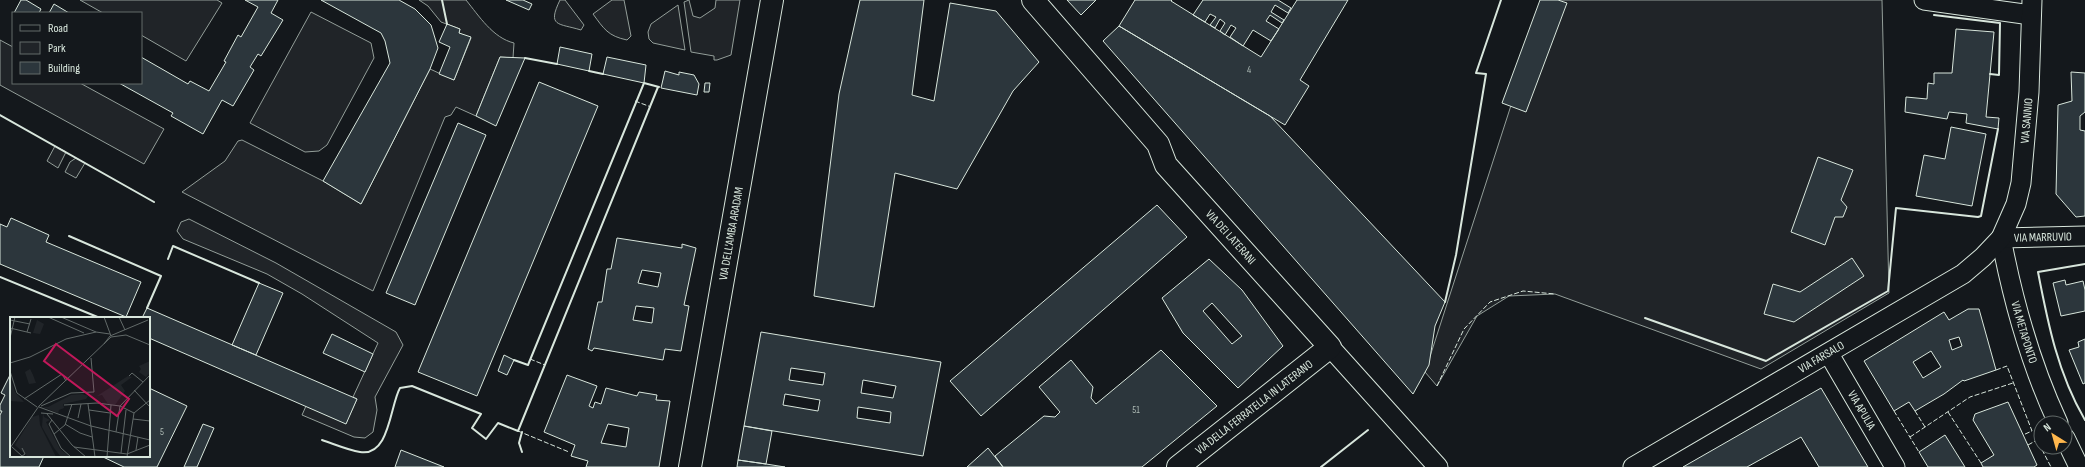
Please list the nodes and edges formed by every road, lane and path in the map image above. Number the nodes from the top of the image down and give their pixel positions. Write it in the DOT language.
graph roads {
  1 [pos="772,0"];
  2 [pos="1033,0"];
  3 [pos="1924,0"];
  4 [pos="2032,7"];
  5 [pos="2085,236"];
  6 [pos="2001,238"];
  7 [pos="1330,347"];
  8 [pos="1829,354"];
  9 [pos="2055,415"];
  10 [pos="2073,455"];
  11 [pos="690,467"];
  12 [pos="1178,467"];
  13 [pos="1438,467"];
  14 [pos="1633,467"];
  15 [pos="1895,467"];
  16 [pos="2079,467"];
  1 -- 11 [label="main road, VIA DELL'AMBA ARADAM"];
  2 -- 7 [label="main road, VIA DEI LATERANI"];
  3 -- 4 [label="street"];
  4 -- 6 [label="street, VIA SANNIO"];
  5 -- 6 [label="street, VIA MARRUVIO"];
  6 -- 8 [label="street, VIA FARSALO"];
  6 -- 9 [label="street, VIA METAPONTO"];
  7 -- 12 [label="main road, VIA DELLA FERRATELLA IN LATERANO"];
  7 -- 13 [label="street, VIA DEI LATERANI"];
  8 -- 14 [label="street, VIA FARSALO"];
  8 -- 15 [label="street, VIA APULIA"];
  10 -- 16 [label="street"];
}
